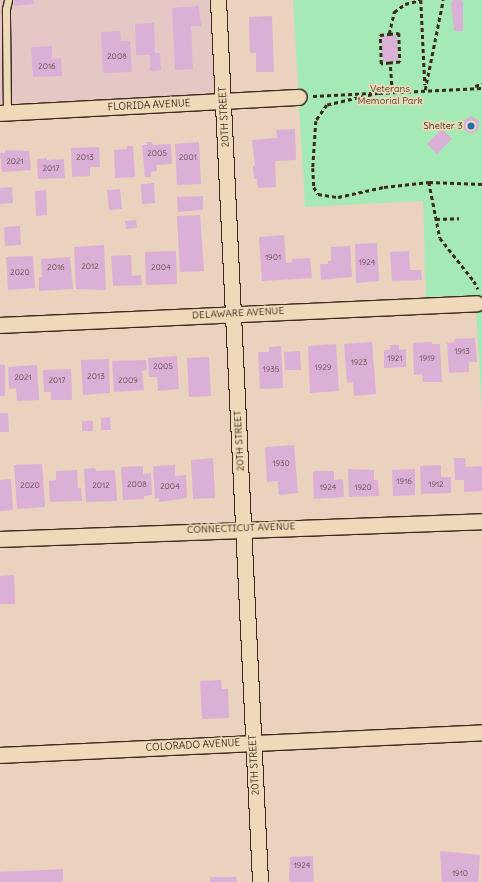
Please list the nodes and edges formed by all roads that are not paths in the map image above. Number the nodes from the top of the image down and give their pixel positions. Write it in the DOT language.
graph roads {
  1 [pos="8,0"];
  2 [pos="218,0"];
  3 [pos="299,97"];
  4 [pos="223,101"];
  5 [pos="4,113"];
  6 [pos="477,298"];
  7 [pos="233,314"];
  8 [pos="0,325"];
  9 [pos="482,521"];
  10 [pos="243,528"];
  11 [pos="0,539"];
  12 [pos="482,732"];
  13 [pos="253,742"];
  14 [pos="0,755"];
  15 [pos="260,882"];
  1 -- 5 [label="lane"];
  2 -- 4 [label="street, 20TH STREET"];
  3 -- 4 [label="street, FLORIDA AVENUE"];
  4 -- 5 [label="street, FLORIDA AVENUE"];
  4 -- 7 [label="street, 20TH STREET"];
  6 -- 7 [label="street, DELAWARE AVENUE"];
  7 -- 8 [label="street, DELAWARE AVENUE"];
  7 -- 10 [label="street, 20TH STREET"];
  9 -- 10 [label="street, CONNECTICUT AVENUE"];
  10 -- 11 [label="street, CONNECTICUT AVENUE"];
  10 -- 13 [label="street, 20TH STREET"];
  12 -- 13 [label="street, COLORADO AVENUE"];
  13 -- 14 [label="street, COLORADO AVENUE"];
  13 -- 15 [label="street, 20TH STREET"];
}
